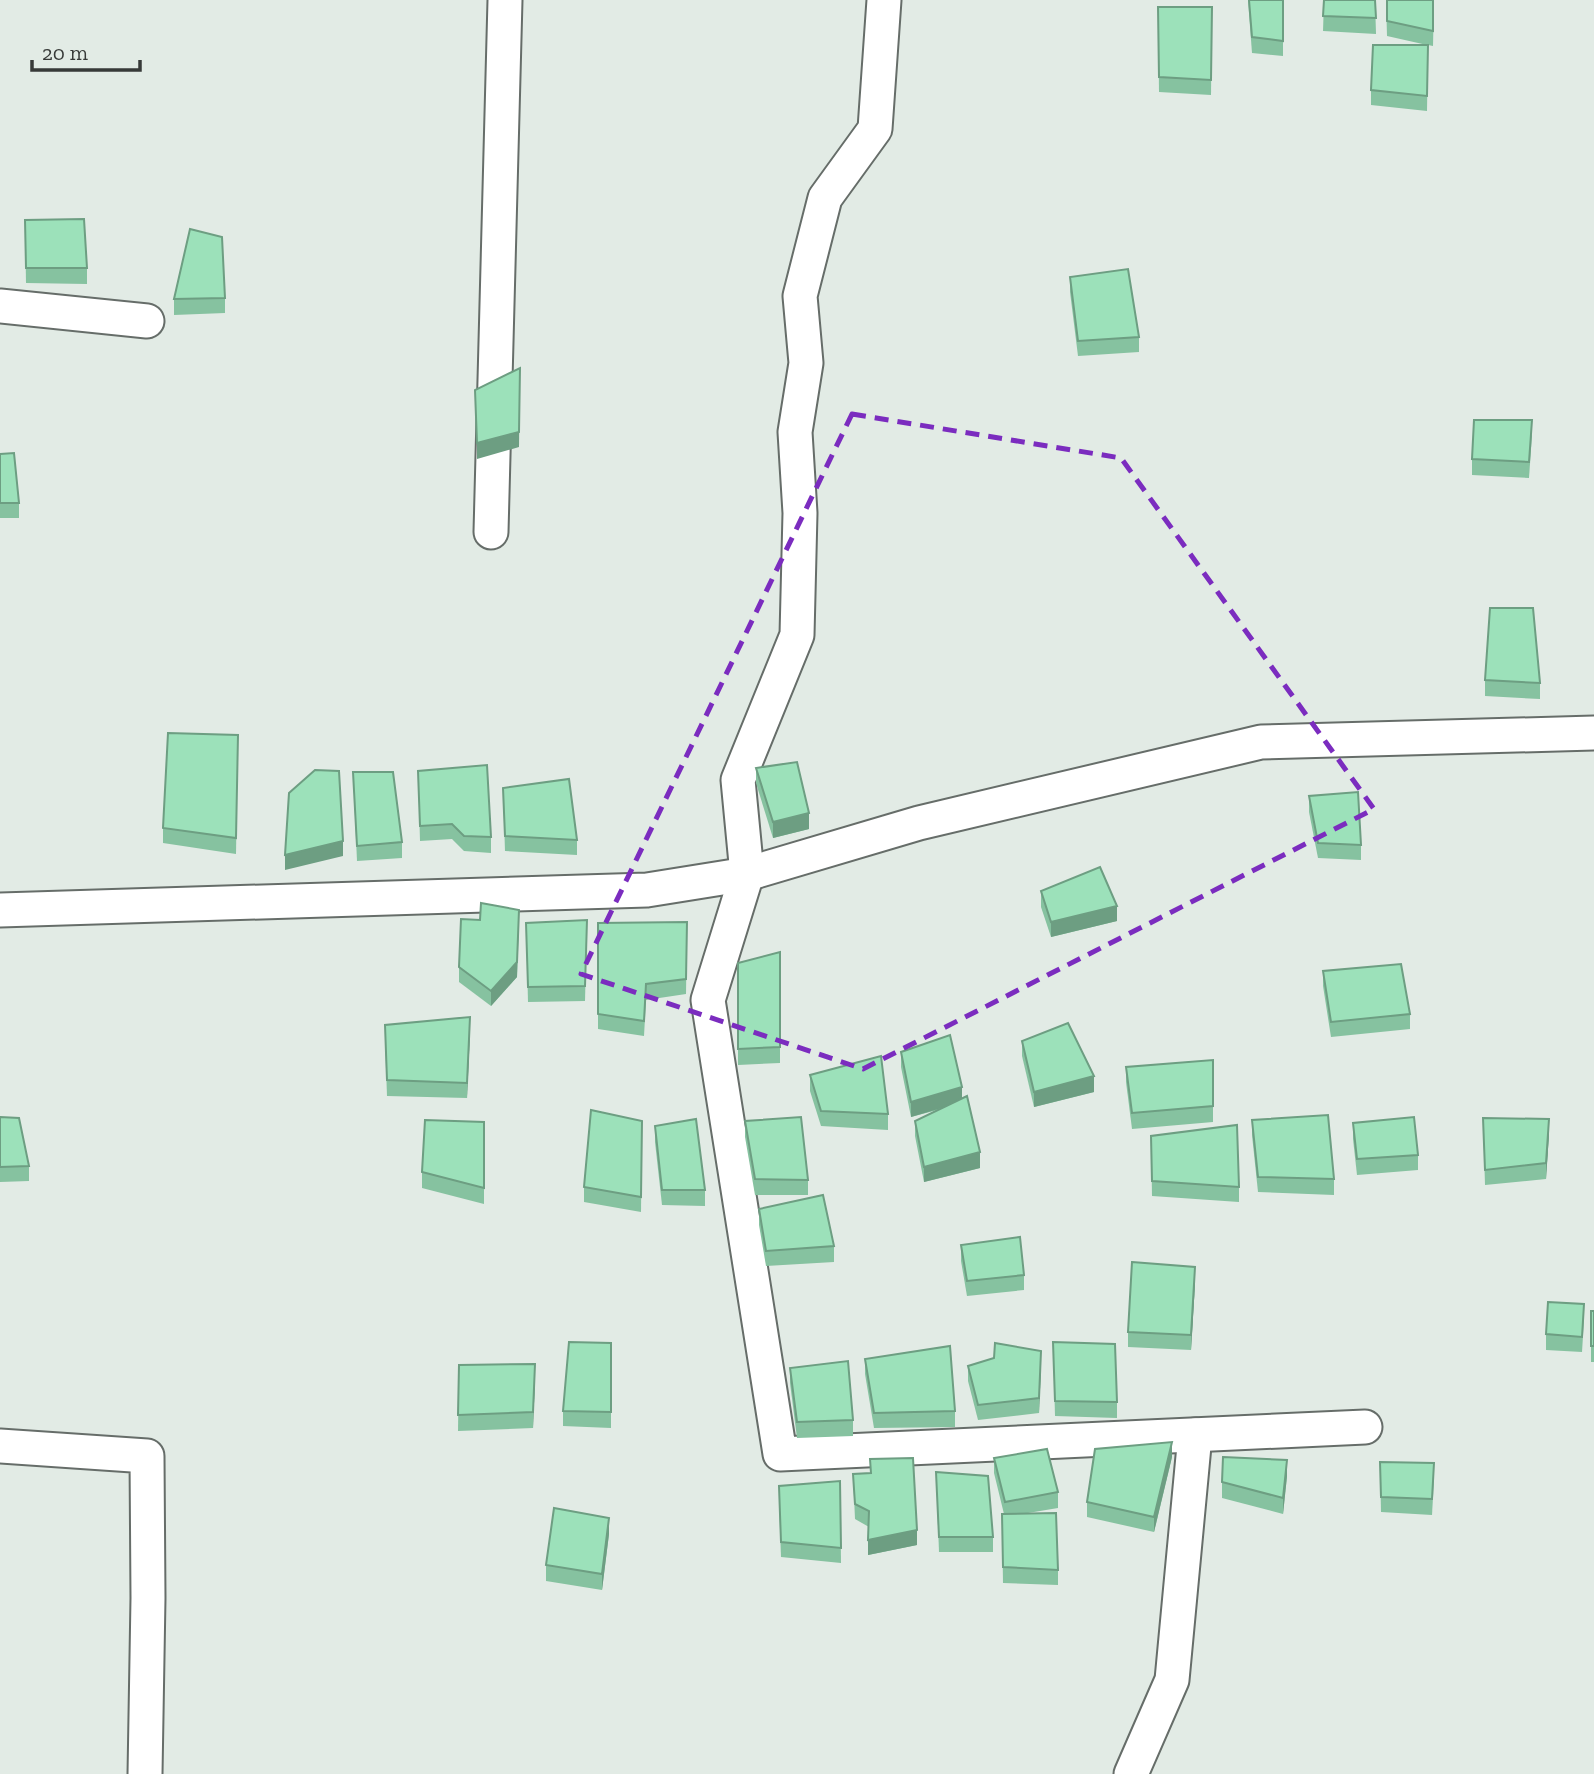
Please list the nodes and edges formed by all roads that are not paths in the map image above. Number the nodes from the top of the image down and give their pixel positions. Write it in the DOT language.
graph roads {
  1 [pos="505,0"];
  2 [pos="884,0"];
  3 [pos="0,306"];
  4 [pos="147,321"];
  5 [pos="491,532"];
  6 [pos="1594,733"];
  7 [pos="747,874"];
  8 [pos="0,910"];
  9 [pos="1365,1427"];
  10 [pos="1195,1435"];
  11 [pos="0,1446"];
  12 [pos="145,1774"];
  13 [pos="1131,1774"];
  1 -- 5 [label="street"];
  2 -- 7 [label="street"];
  3 -- 4 [label="street"];
  6 -- 7 [label="street"];
  7 -- 8 [label="street"];
  7 -- 10 [label="street"];
  9 -- 10 [label="street"];
  10 -- 13 [label="street"];
  11 -- 12 [label="street"];
}
